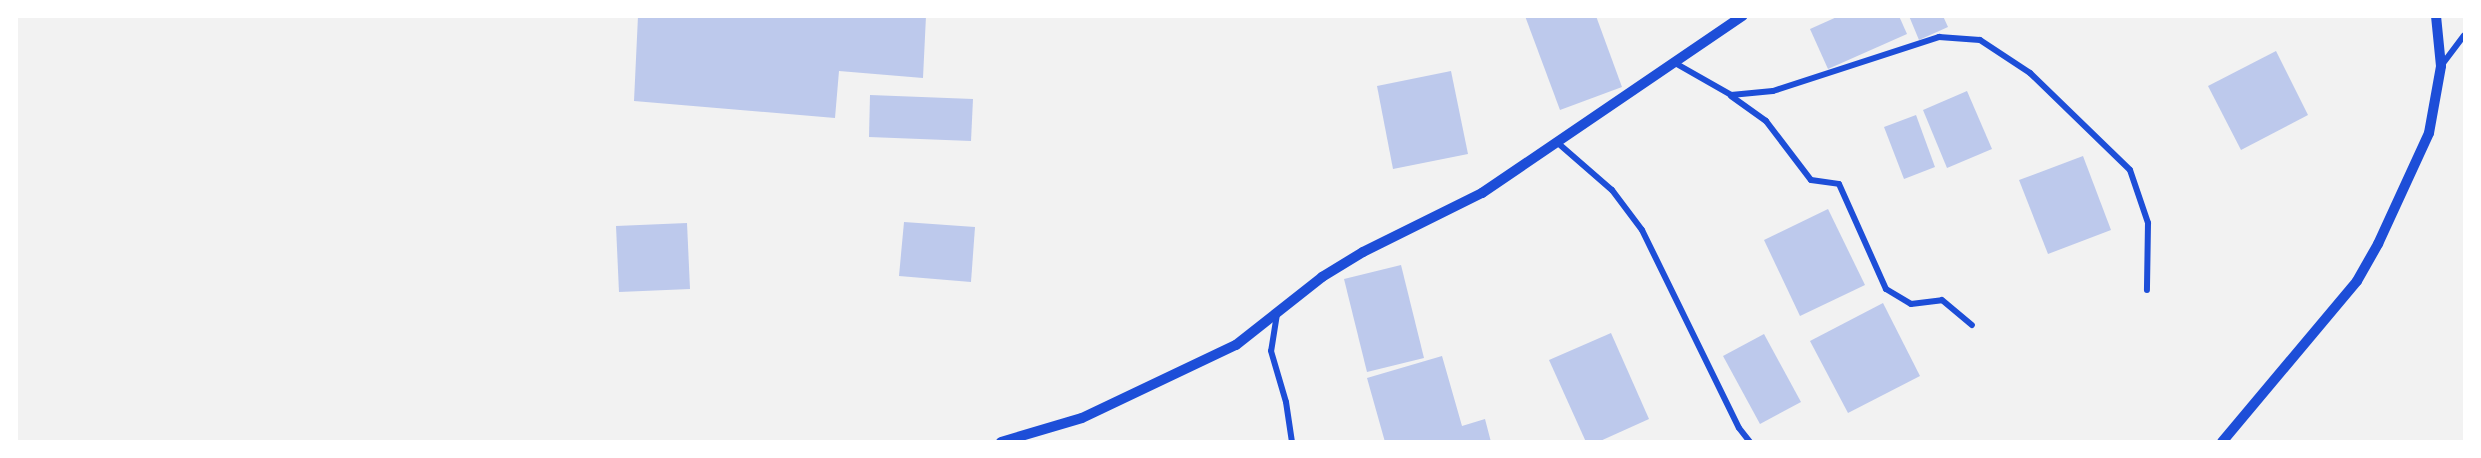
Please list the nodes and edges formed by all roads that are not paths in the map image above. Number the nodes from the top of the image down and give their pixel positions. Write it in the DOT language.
graph roads {
  1 [pos="1742,16"];
  2 [pos="2436,16"];
  3 [pos="2464,36"];
  4 [pos="1675,63"];
  5 [pos="2440,66"];
  6 [pos="1731,95"];
  7 [pos="1558,144"];
  8 [pos="2147,290"];
  9 [pos="1277,314"];
  10 [pos="1972,325"];
  11 [pos="1001,441"];
  12 [pos="1292,441"];
  13 [pos="1750,441"];
  14 [pos="2222,441"];
  1 -- 4 [label="street"];
  2 -- 5 [label="street"];
  3 -- 5 [label="street"];
  4 -- 6 [label="street"];
  4 -- 7 [label="street"];
  5 -- 14 [label="street"];
  6 -- 8 [label="street"];
  6 -- 10 [label="street"];
  7 -- 9 [label="street"];
  7 -- 13 [label="street"];
  9 -- 11 [label="street"];
  9 -- 12 [label="street"];
}
